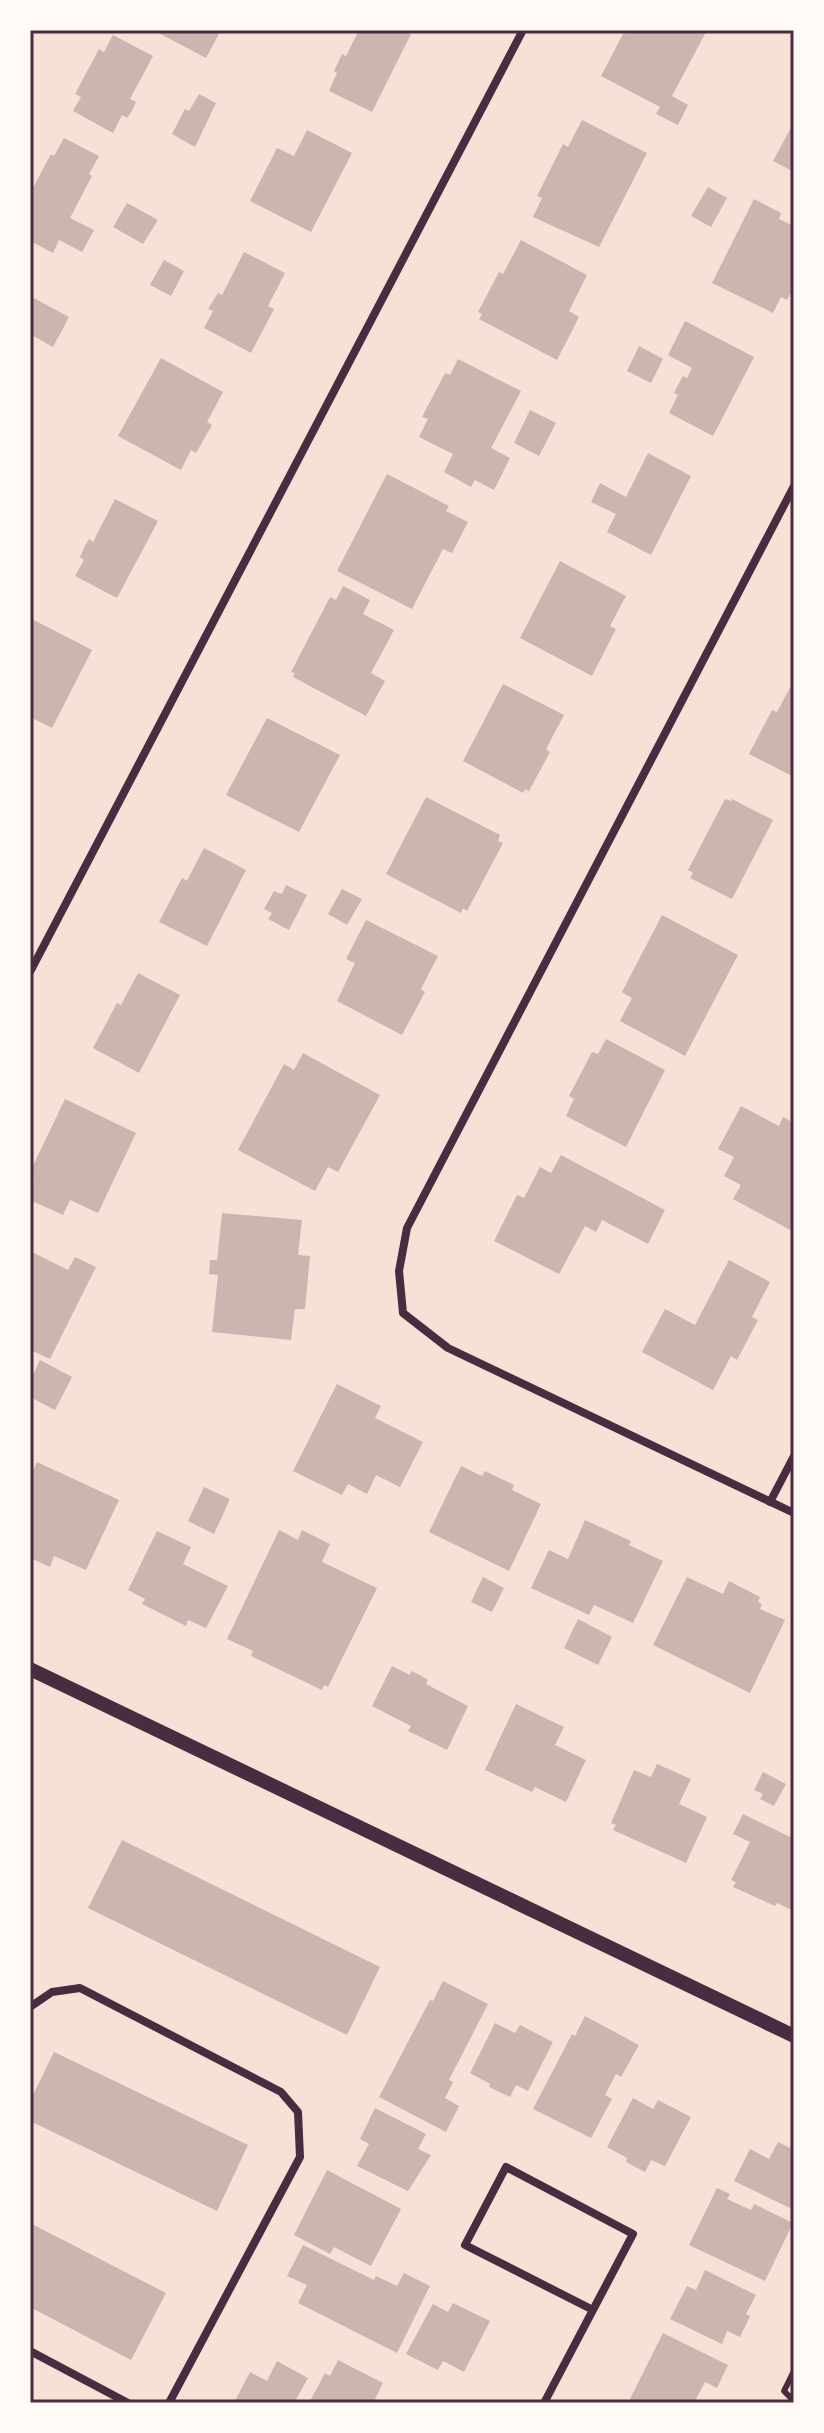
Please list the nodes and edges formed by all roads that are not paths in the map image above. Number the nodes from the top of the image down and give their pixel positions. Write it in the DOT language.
graph roads {
  1 [pos="523,30"];
  2 [pos="794,486"];
  3 [pos="30,972"];
  4 [pos="794,1456"];
  5 [pos="770,1502"];
  6 [pos="794,1513"];
  7 [pos="30,1669"];
  8 [pos="30,2007"];
  9 [pos="794,2036"];
  10 [pos="593,2310"];
  11 [pos="30,2351"];
  12 [pos="794,2371"];
  13 [pos="794,2401"];
  14 [pos="128,2403"];
  15 [pos="169,2403"];
  16 [pos="544,2403"];
  1 -- 3 [label="street"];
  2 -- 5 [label="street"];
  4 -- 5 [label="street"];
  5 -- 6 [label="street"];
  7 -- 9 [label="street"];
  8 -- 15 [label="street"];
  10 -- 10 [label="street"];
  10 -- 16 [label="street"];
  11 -- 14 [label="street"];
  12 -- 13 [label="lane"];
}
